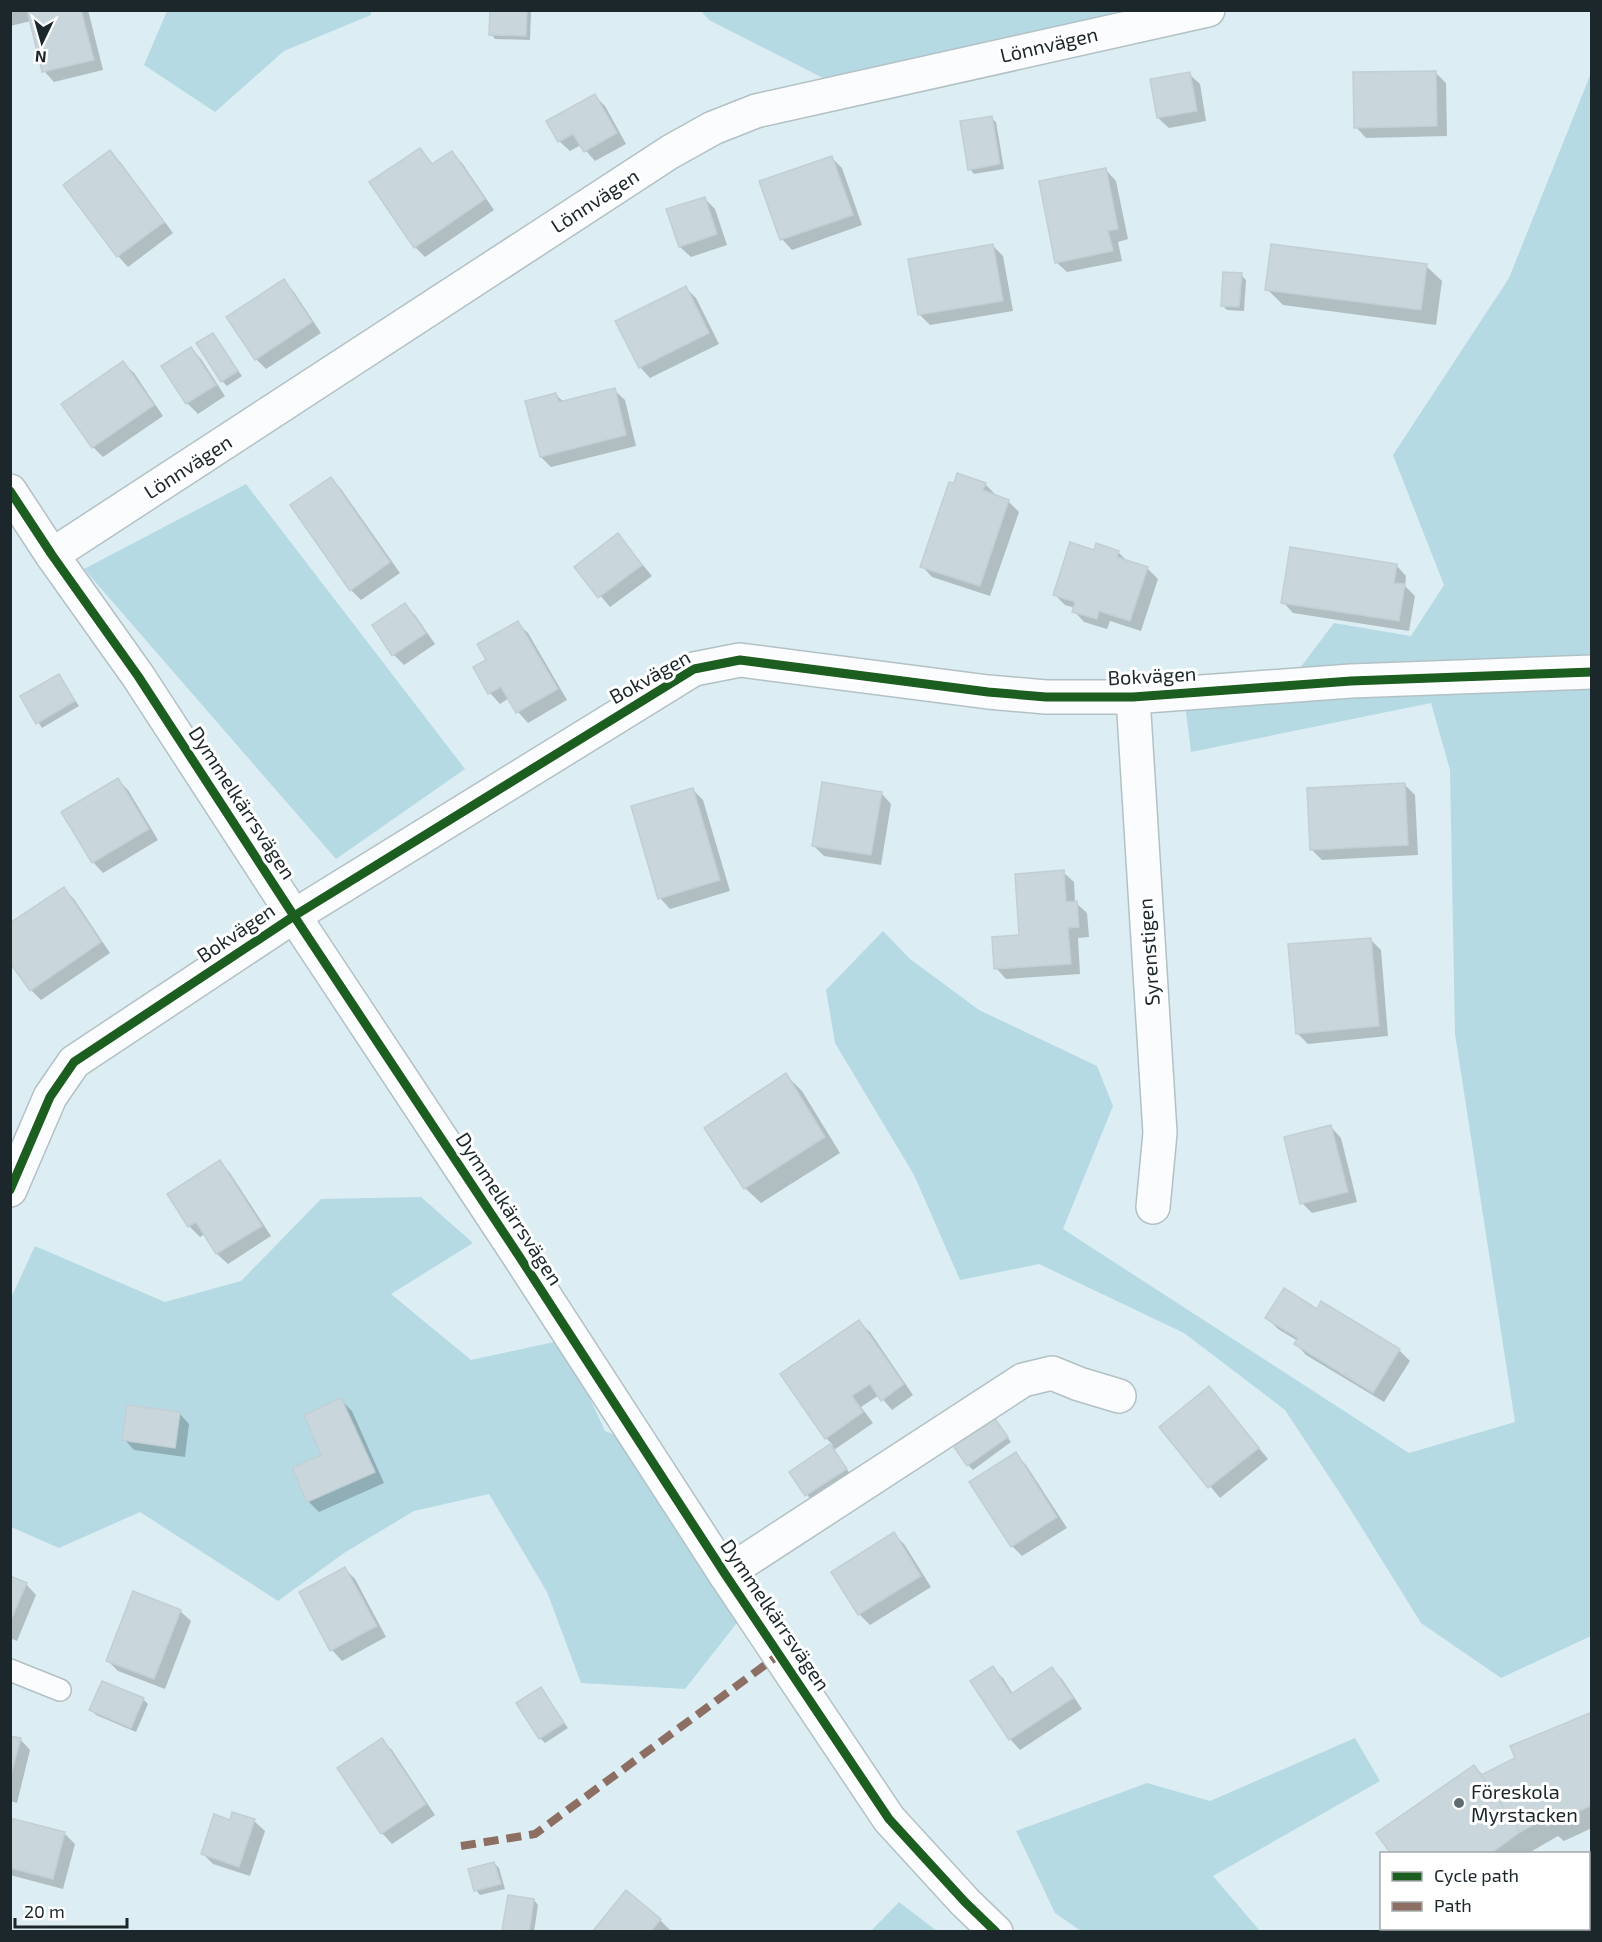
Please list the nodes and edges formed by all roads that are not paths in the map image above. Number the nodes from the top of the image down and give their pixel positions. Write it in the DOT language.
graph roads {
  1 [pos="1208,10"];
  2 [pos="10,491"];
  3 [pos="52,555"];
  4 [pos="1592,672"];
  5 [pos="1133,697"];
  6 [pos="294,916"];
  7 [pos="10,1190"];
  8 [pos="1153,1207"];
  9 [pos="1119,1396"];
  10 [pos="725,1574"];
  11 [pos="10,1670"];
  12 [pos="60,1690"];
  13 [pos="996,1932"];
  1 -- 3 [label="street, Lönnvägen"];
  2 -- 3 [label="street, Dymmelkärrsvägen"];
  3 -- 6 [label="street, Dymmelkärrsvägen"];
  4 -- 5 [label="street, Bokvägen"];
  5 -- 6 [label="street, Bokvägen"];
  5 -- 8 [label="street, Syrenstigen"];
  6 -- 7 [label="street, Bokvägen"];
  6 -- 10 [label="street, Dymmelkärrsvägen"];
  9 -- 10 [label="street"];
  10 -- 13 [label="street, Dymmelkärrsvägen"];
  11 -- 12 [label="lane"];
}
